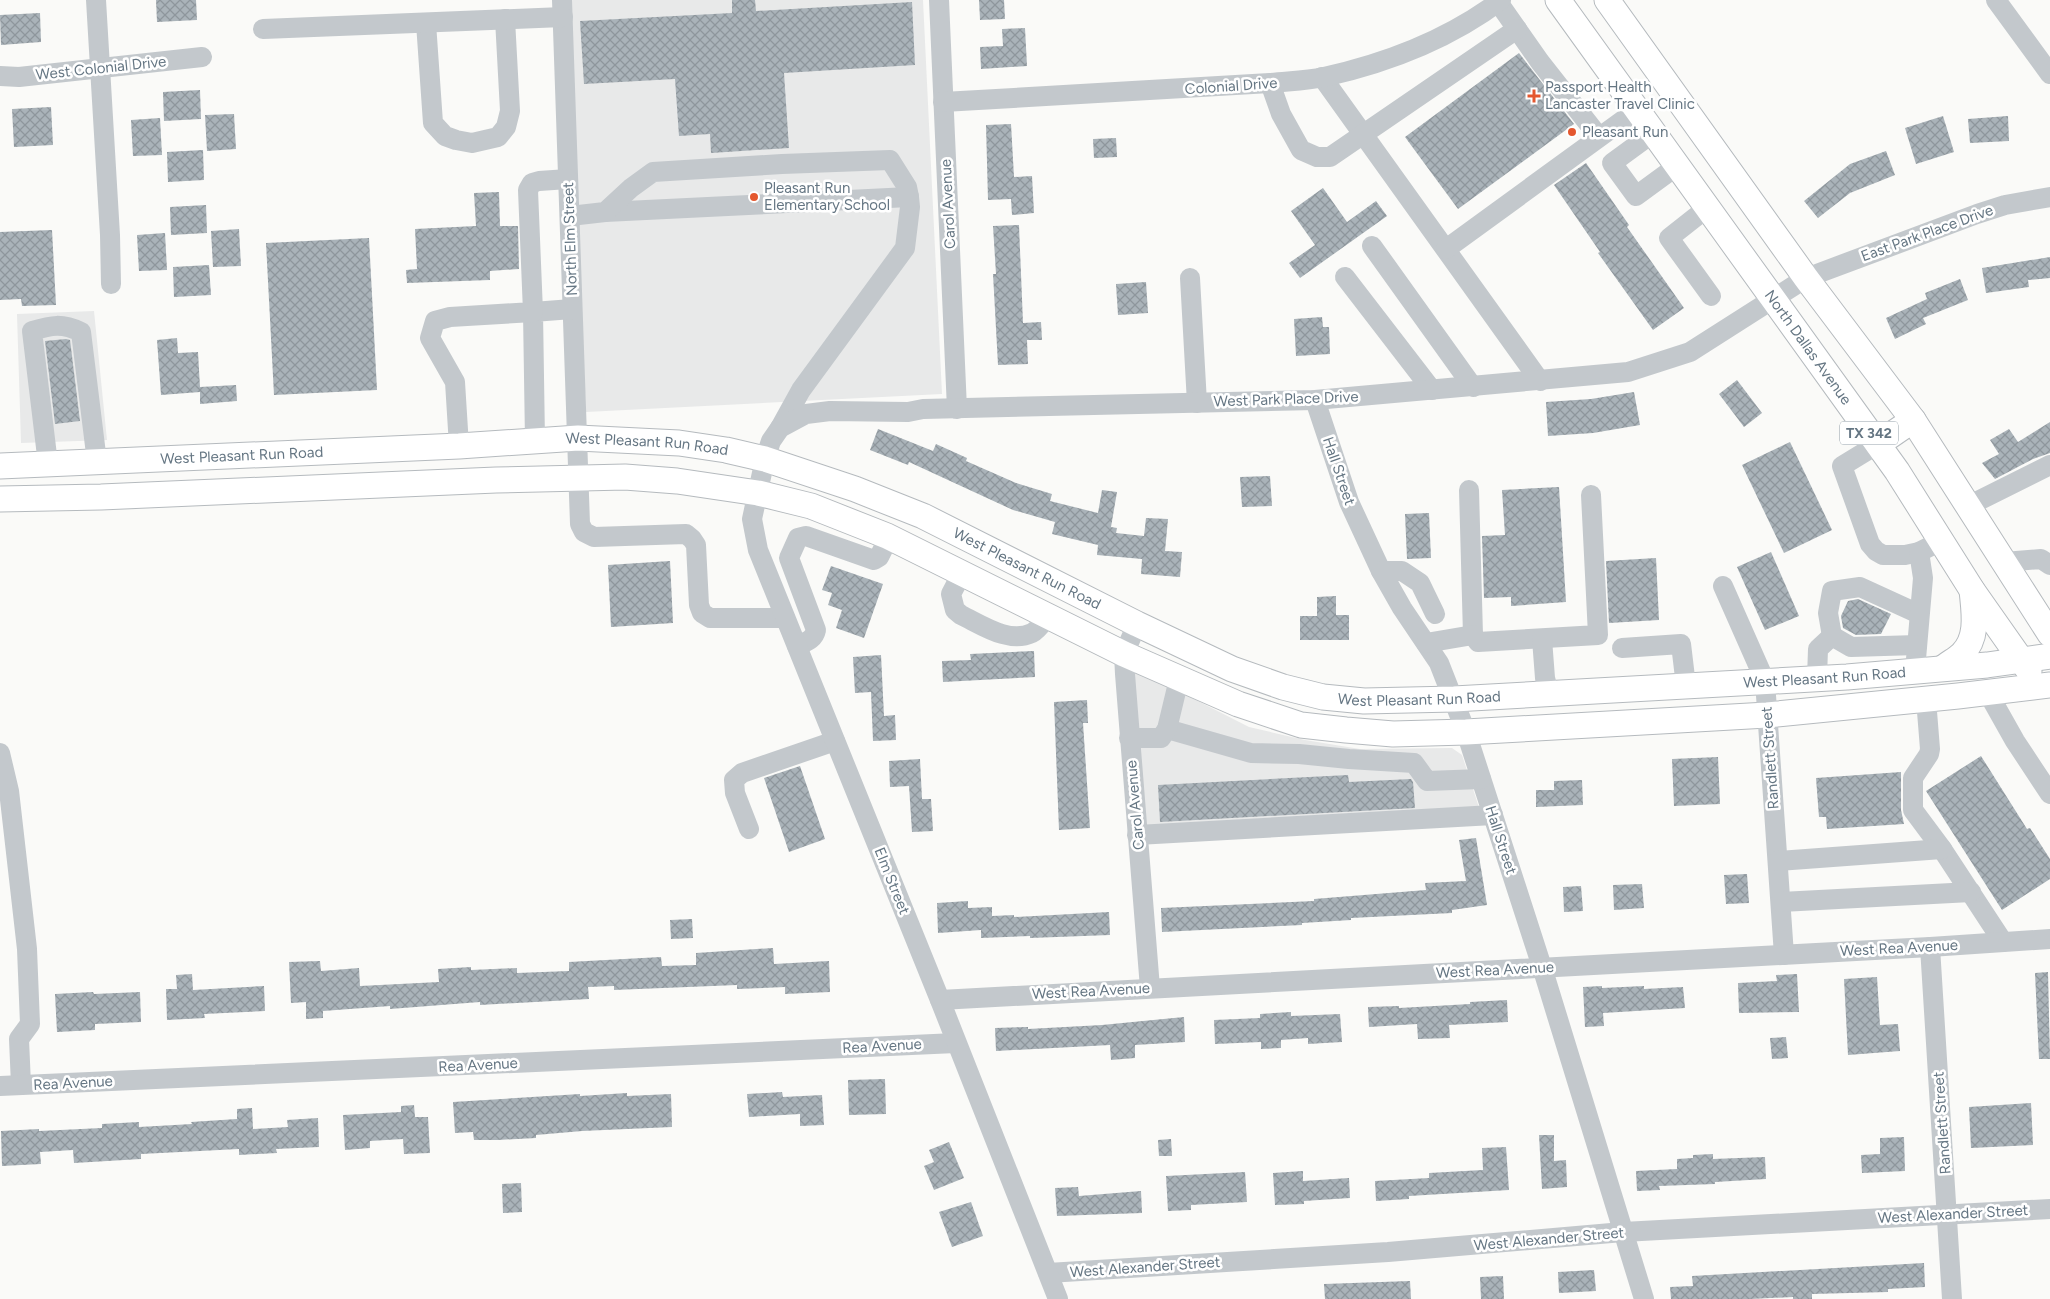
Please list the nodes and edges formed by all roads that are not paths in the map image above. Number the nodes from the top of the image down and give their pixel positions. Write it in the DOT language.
graph roads {
  1 [pos="96,0"];
  2 [pos="939,0"];
  3 [pos="1558,0"];
  4 [pos="1607,0"];
  5 [pos="1996,0"];
  6 [pos="1499,1"];
  7 [pos="562,8"];
  8 [pos="505,19"];
  9 [pos="426,23"];
  10 [pos="263,29"];
  11 [pos="1517,29"];
  12 [pos="202,57"];
  13 [pos="99,68"];
  14 [pos="2050,74"];
  15 [pos="0,76"];
  16 [pos="1322,77"];
  17 [pos="1270,83"];
  18 [pos="943,102"];
  19 [pos="1684,108"];
  20 [pos="1637,110"];
  21 [pos="1653,133"];
  22 [pos="1363,134"];
  23 [pos="1599,137"];
  24 [pos="1676,166"];
  25 [pos="568,179"];
  26 [pos="2050,196"];
  27 [pos="909,198"];
  28 [pos="1707,208"];
  29 [pos="605,212"];
  30 [pos="570,216"];
  31 [pos="1372,246"];
  32 [pos="1446,249"];
  33 [pos="1345,277"];
  34 [pos="1190,278"];
  35 [pos="1806,278"];
  36 [pos="110,284"];
  37 [pos="1711,296"];
  38 [pos="1772,300"];
  39 [pos="572,309"];
  40 [pos="533,312"];
  41 [pos="1540,381"];
  42 [pos="1473,386"];
  43 [pos="1432,390"];
  44 [pos="1315,400"];
  45 [pos="1197,403"];
  46 [pos="957,409"];
  47 [pos="1913,420"];
  48 [pos="780,428"];
  49 [pos="578,438"];
  50 [pos="536,441"];
  51 [pos="1878,444"];
  52 [pos="459,446"];
  53 [pos="765,459"];
  54 [pos="97,462"];
  55 [pos="48,464"];
  56 [pos="2050,465"];
  57 [pos="0,466"];
  58 [pos="580,478"];
  59 [pos="1469,490"];
  60 [pos="758,493"];
  61 [pos="1591,495"];
  62 [pos="0,500"];
  63 [pos="1968,506"];
  64 [pos="889,537"];
  65 [pos="1941,541"];
  66 [pos="1919,552"];
  67 [pos="790,558"];
  68 [pos="2004,562"];
  69 [pos="2050,565"];
  70 [pos="766,568"];
  71 [pos="1381,571"];
  72 [pos="962,573"];
  73 [pos="1723,586"];
  74 [pos="1972,590"];
  75 [pos="1425,593"];
  76 [pos="1402,608"];
  77 [pos="1435,614"];
  78 [pos="1919,614"];
  79 [pos="1048,616"];
  80 [pos="785,618"];
  81 [pos="1137,624"];
  82 [pos="1474,634"];
  83 [pos="2050,634"];
  84 [pos="1542,639"];
  85 [pos="1838,640"];
  86 [pos="1426,643"];
  87 [pos="1916,645"];
  88 [pos="797,646"];
  89 [pos="1622,648"];
  90 [pos="1124,654"];
  91 [pos="2050,656"];
  92 [pos="2021,660"];
  93 [pos="1943,668"];
  94 [pos="1917,670"];
  95 [pos="1847,677"];
  96 [pos="1179,678"];
  97 [pos="1817,678"];
  98 [pos="1764,681"];
  99 [pos="1686,686"];
  100 [pos="2047,690"];
  101 [pos="1988,693"];
  102 [pos="1549,694"];
  103 [pos="1454,698"];
  104 [pos="1926,698"];
  105 [pos="1767,715"];
  106 [pos="1167,729"];
  107 [pos="1466,732"];
  108 [pos="1129,738"];
  109 [pos="835,741"];
  110 [pos="0,753"];
  111 [pos="1482,779"];
  112 [pos="2050,794"];
  113 [pos="1493,815"];
  114 [pos="750,829"];
  115 [pos="1137,834"];
  116 [pos="1942,849"];
  117 [pos="1778,861"];
  118 [pos="1971,892"];
  119 [pos="1780,902"];
  120 [pos="2050,939"];
  121 [pos="2003,942"];
  122 [pos="1930,947"];
  123 [pos="1784,955"];
  124 [pos="1542,967"];
  125 [pos="1150,988"];
  126 [pos="940,1000"];
  127 [pos="9,1039"];
  128 [pos="956,1043"];
  129 [pos="21,1085"];
  130 [pos="0,1086"];
  131 [pos="2050,1208"];
  132 [pos="1948,1214"];
  133 [pos="1623,1232"];
  134 [pos="1048,1273"];
  135 [pos="1058,1299"];
  136 [pos="1644,1299"];
  137 [pos="1952,1299"];
  1 -- 13 [label="street"];
  2 -- 18 [label="street, Carol Avenue"];
  3 -- 20 [label="main road, North Dallas Avenue / TX 342"];
  4 -- 19 [label="main road, TX 342"];
  5 -- 14 [label="street"];
  6 -- 11 [label="street"];
  6 -- 16 [label="street, Colonial Drive"];
  7 -- 8 [label="street"];
  7 -- 25 [label="street, North Elm Street"];
  8 -- 9 [label="street"];
  8 -- 9 [label="street"];
  9 -- 10 [label="street"];
  11 -- 22 [label="street"];
  11 -- 23 [label="street"];
  12 -- 13 [label="street, West Colonial Drive"];
  13 -- 15 [label="street, West Colonial Drive"];
  13 -- 36 [label="street"];
  16 -- 17 [label="street, Colonial Drive"];
  16 -- 22 [label="street"];
  17 -- 18 [label="street, Colonial Drive"];
  17 -- 22 [label="street"];
  18 -- 46 [label="street, Carol Avenue"];
  19 -- 21 [label="main road"];
  19 -- 35 [label="main road, TX 342"];
  20 -- 21 [label="main road, North Dallas Avenue / TX 342"];
  20 -- 23 [label="street"];
  21 -- 24 [label="main road, North Dallas Avenue / TX 342"];
  21 -- 24 [label="street"];
  22 -- 32 [label="street"];
  23 -- 32 [label="street"];
  24 -- 28 [label="main road, North Dallas Avenue / TX 342"];
  25 -- 30 [label="street, North Elm Street"];
  25 -- 40 [label="street"];
  26 -- 35 [label="street, East Park Place Drive"];
  27 -- 29 [label="street"];
  27 -- 29 [label="street"];
  27 -- 48 [label="street"];
  28 -- 37 [label="street"];
  28 -- 38 [label="main road, North Dallas Avenue / TX 342"];
  29 -- 30 [label="street"];
  30 -- 39 [label="street, North Elm Street"];
  31 -- 42 [label="street"];
  32 -- 41 [label="street"];
  33 -- 43 [label="street"];
  34 -- 45 [label="street"];
  35 -- 38 [label="street, West Park Place Drive"];
  35 -- 47 [label="main road, TX 342"];
  38 -- 41 [label="street, West Park Place Drive"];
  38 -- 51 [label="main road, North Dallas Avenue / TX 342"];
  39 -- 40 [label="street"];
  39 -- 49 [label="street, North Elm Street"];
  40 -- 50 [label="street"];
  40 -- 52 [label="street"];
  41 -- 42 [label="street, West Park Place Drive"];
  42 -- 43 [label="street, West Park Place Drive"];
  43 -- 44 [label="street, West Park Place Drive"];
  44 -- 45 [label="street, West Park Place Drive"];
  44 -- 71 [label="street, Hall Street"];
  45 -- 46 [label="street, West Park Place Drive"];
  46 -- 48 [label="street, West Park Place Drive"];
  47 -- 51 [label="main road"];
  47 -- 63 [label="main road, TX 342"];
  48 -- 53 [label="street"];
  49 -- 50 [label="main road, West Pleasant Run Road"];
  49 -- 53 [label="main road, West Pleasant Run Road"];
  49 -- 58 [label="street, North Elm Street"];
  50 -- 52 [label="main road, West Pleasant Run Road"];
  51 -- 65 [label="main road, North Dallas Avenue / TX 342"];
  51 -- 66 [label="street"];
  52 -- 54 [label="main road, West Pleasant Run Road"];
  53 -- 60 [label="street, Elm Street"];
  53 -- 81 [label="main road, West Pleasant Run Road"];
  54 -- 55 [label="main road, West Pleasant Run Road"];
  54 -- 55 [label="street"];
  55 -- 57 [label="main road, West Pleasant Run Road"];
  56 -- 63 [label="street"];
  58 -- 60 [label="main road, West Pleasant Run Road"];
  58 -- 62 [label="main road, West Pleasant Run Road"];
  58 -- 80 [label="street, North Elm Street"];
  59 -- 82 [label="street"];
  60 -- 64 [label="main road, West Pleasant Run Road"];
  60 -- 70 [label="street, Elm Street"];
  61 -- 84 [label="street"];
  63 -- 68 [label="main road, TX 342"];
  64 -- 67 [label="street"];
  64 -- 72 [label="main road, West Pleasant Run Road"];
  65 -- 66 [label="street"];
  65 -- 74 [label="main road, North Dallas Avenue / TX 342"];
  66 -- 78 [label="street"];
  67 -- 70 [label="street"];
  67 -- 88 [label="street"];
  68 -- 69 [label="street"];
  68 -- 83 [label="main road, TX 342"];
  70 -- 80 [label="street, Elm Street"];
  71 -- 75 [label="street"];
  71 -- 76 [label="street, Hall Street"];
  72 -- 79 [label="main road, West Pleasant Run Road"];
  72 -- 79 [label="street"];
  73 -- 98 [label="street, Randlett Street"];
  74 -- 92 [label="main road, North Dallas Avenue / TX 342"];
  74 -- 93 [label="main road"];
  75 -- 76 [label="street"];
  75 -- 77 [label="street"];
  76 -- 86 [label="street, Hall Street"];
  78 -- 85 [label="street"];
  78 -- 87 [label="street"];
  79 -- 90 [label="main road, West Pleasant Run Road"];
  80 -- 88 [label="street, Elm Street"];
  81 -- 90 [label="street, Carol Avenue"];
  81 -- 103 [label="main road, West Pleasant Run Road"];
  82 -- 84 [label="street"];
  82 -- 86 [label="street"];
  84 -- 102 [label="street"];
  85 -- 87 [label="street"];
  85 -- 95 [label="street"];
  85 -- 97 [label="street"];
  86 -- 103 [label="street, Hall Street"];
  87 -- 94 [label="street"];
  88 -- 109 [label="street, Elm Street"];
  89 -- 99 [label="street"];
  90 -- 96 [label="main road, West Pleasant Run Road"];
  90 -- 108 [label="street, Carol Avenue"];
  91 -- 92 [label="main road, West Pleasant Run Road"];
  92 -- 93 [label="main road, West Pleasant Run Road"];
  92 -- 100 [label="main road, North Dallas Avenue / TX 342"];
  93 -- 94 [label="main road, West Pleasant Run Road"];
  94 -- 95 [label="main road, West Pleasant Run Road"];
  95 -- 97 [label="main road, West Pleasant Run Road"];
  96 -- 106 [label="street"];
  96 -- 107 [label="main road, West Pleasant Run Road"];
  97 -- 98 [label="main road, West Pleasant Run Road"];
  98 -- 99 [label="main road, West Pleasant Run Road"];
  98 -- 105 [label="street, Randlett Street"];
  99 -- 102 [label="main road, West Pleasant Run Road"];
  100 -- 101 [label="main road, West Pleasant Run Road"];
  101 -- 104 [label="main road, West Pleasant Run Road"];
  101 -- 112 [label="street"];
  102 -- 103 [label="main road, West Pleasant Run Road"];
  103 -- 107 [label="street, Hall Street"];
  104 -- 105 [label="main road, West Pleasant Run Road"];
  104 -- 116 [label="street"];
  105 -- 107 [label="main road, West Pleasant Run Road"];
  105 -- 117 [label="street, Randlett Street"];
  106 -- 108 [label="street"];
  106 -- 111 [label="street"];
  107 -- 111 [label="street, Hall Street"];
  108 -- 115 [label="street, Carol Avenue"];
  109 -- 114 [label="street"];
  109 -- 126 [label="street, Elm Street"];
  110 -- 127 [label="street"];
  111 -- 113 [label="street, Hall Street"];
  113 -- 115 [label="street"];
  113 -- 124 [label="street, Hall Street"];
  115 -- 125 [label="street, Carol Avenue"];
  116 -- 117 [label="street"];
  116 -- 118 [label="street"];
  117 -- 119 [label="street, Randlett Street"];
  118 -- 119 [label="street"];
  118 -- 121 [label="street"];
  119 -- 123 [label="street, Randlett Street"];
  120 -- 121 [label="street, West Rea Avenue"];
  121 -- 122 [label="street, West Rea Avenue"];
  122 -- 123 [label="street, West Rea Avenue"];
  122 -- 132 [label="street, Randlett Street"];
  123 -- 124 [label="street, West Rea Avenue"];
  124 -- 125 [label="street, West Rea Avenue"];
  124 -- 133 [label="street, Hall Street"];
  125 -- 126 [label="street, West Rea Avenue"];
  126 -- 128 [label="street, Elm Street"];
  127 -- 129 [label="street"];
  128 -- 129 [label="street, Rea Avenue"];
  128 -- 134 [label="street, Elm Street"];
  129 -- 130 [label="street, Rea Avenue"];
  131 -- 132 [label="street, West Alexander Street"];
  132 -- 133 [label="street, West Alexander Street"];
  132 -- 137 [label="street, Randlett Street"];
  133 -- 134 [label="street, West Alexander Street"];
  133 -- 136 [label="street, Hall Street"];
  134 -- 135 [label="street, Elm Street"];
}
